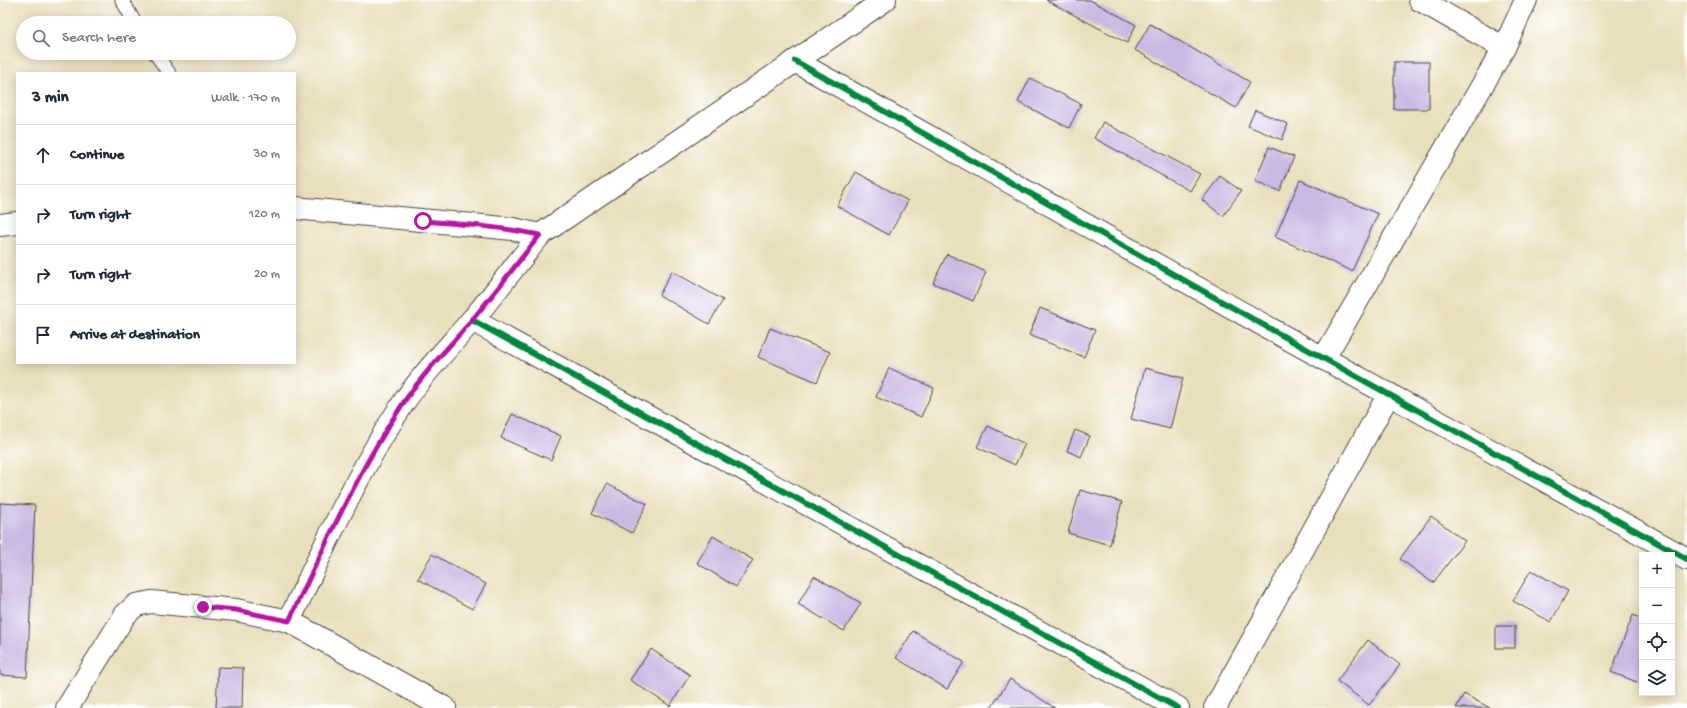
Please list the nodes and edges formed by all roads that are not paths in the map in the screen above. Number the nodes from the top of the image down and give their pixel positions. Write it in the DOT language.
graph roads {
  1 [pos="122,0"];
  2 [pos="885,0"];
  3 [pos="1420,0"];
  4 [pos="1526,0"];
  5 [pos="131,16"];
  6 [pos="1504,48"];
  7 [pos="160,60"];
  8 [pos="795,61"];
  9 [pos="168,72"];
  10 [pos="296,208"];
  11 [pos="16,223"];
  12 [pos="0,225"];
  13 [pos="540,235"];
  14 [pos="472,320"];
  15 [pos="1324,358"];
  16 [pos="1388,394"];
  17 [pos="1687,558"];
  18 [pos="289,621"];
  19 [pos="67,708"];
  20 [pos="445,708"];
  21 [pos="1178,708"];
  22 [pos="1215,708"];
  1 -- 5 [label="lane"];
  2 -- 8 [label="street"];
  3 -- 6 [label="street"];
  4 -- 6 [label="street"];
  6 -- 15 [label="street"];
  7 -- 9 [label="lane"];
  8 -- 13 [label="street"];
  8 -- 15 [label="street"];
  10 -- 13 [label="street"];
  11 -- 12 [label="street"];
  13 -- 14 [label="street"];
  14 -- 18 [label="street"];
  14 -- 21 [label="street"];
  15 -- 16 [label="street"];
  16 -- 17 [label="street"];
  16 -- 22 [label="street"];
  18 -- 19 [label="street"];
  18 -- 20 [label="street"];
}
